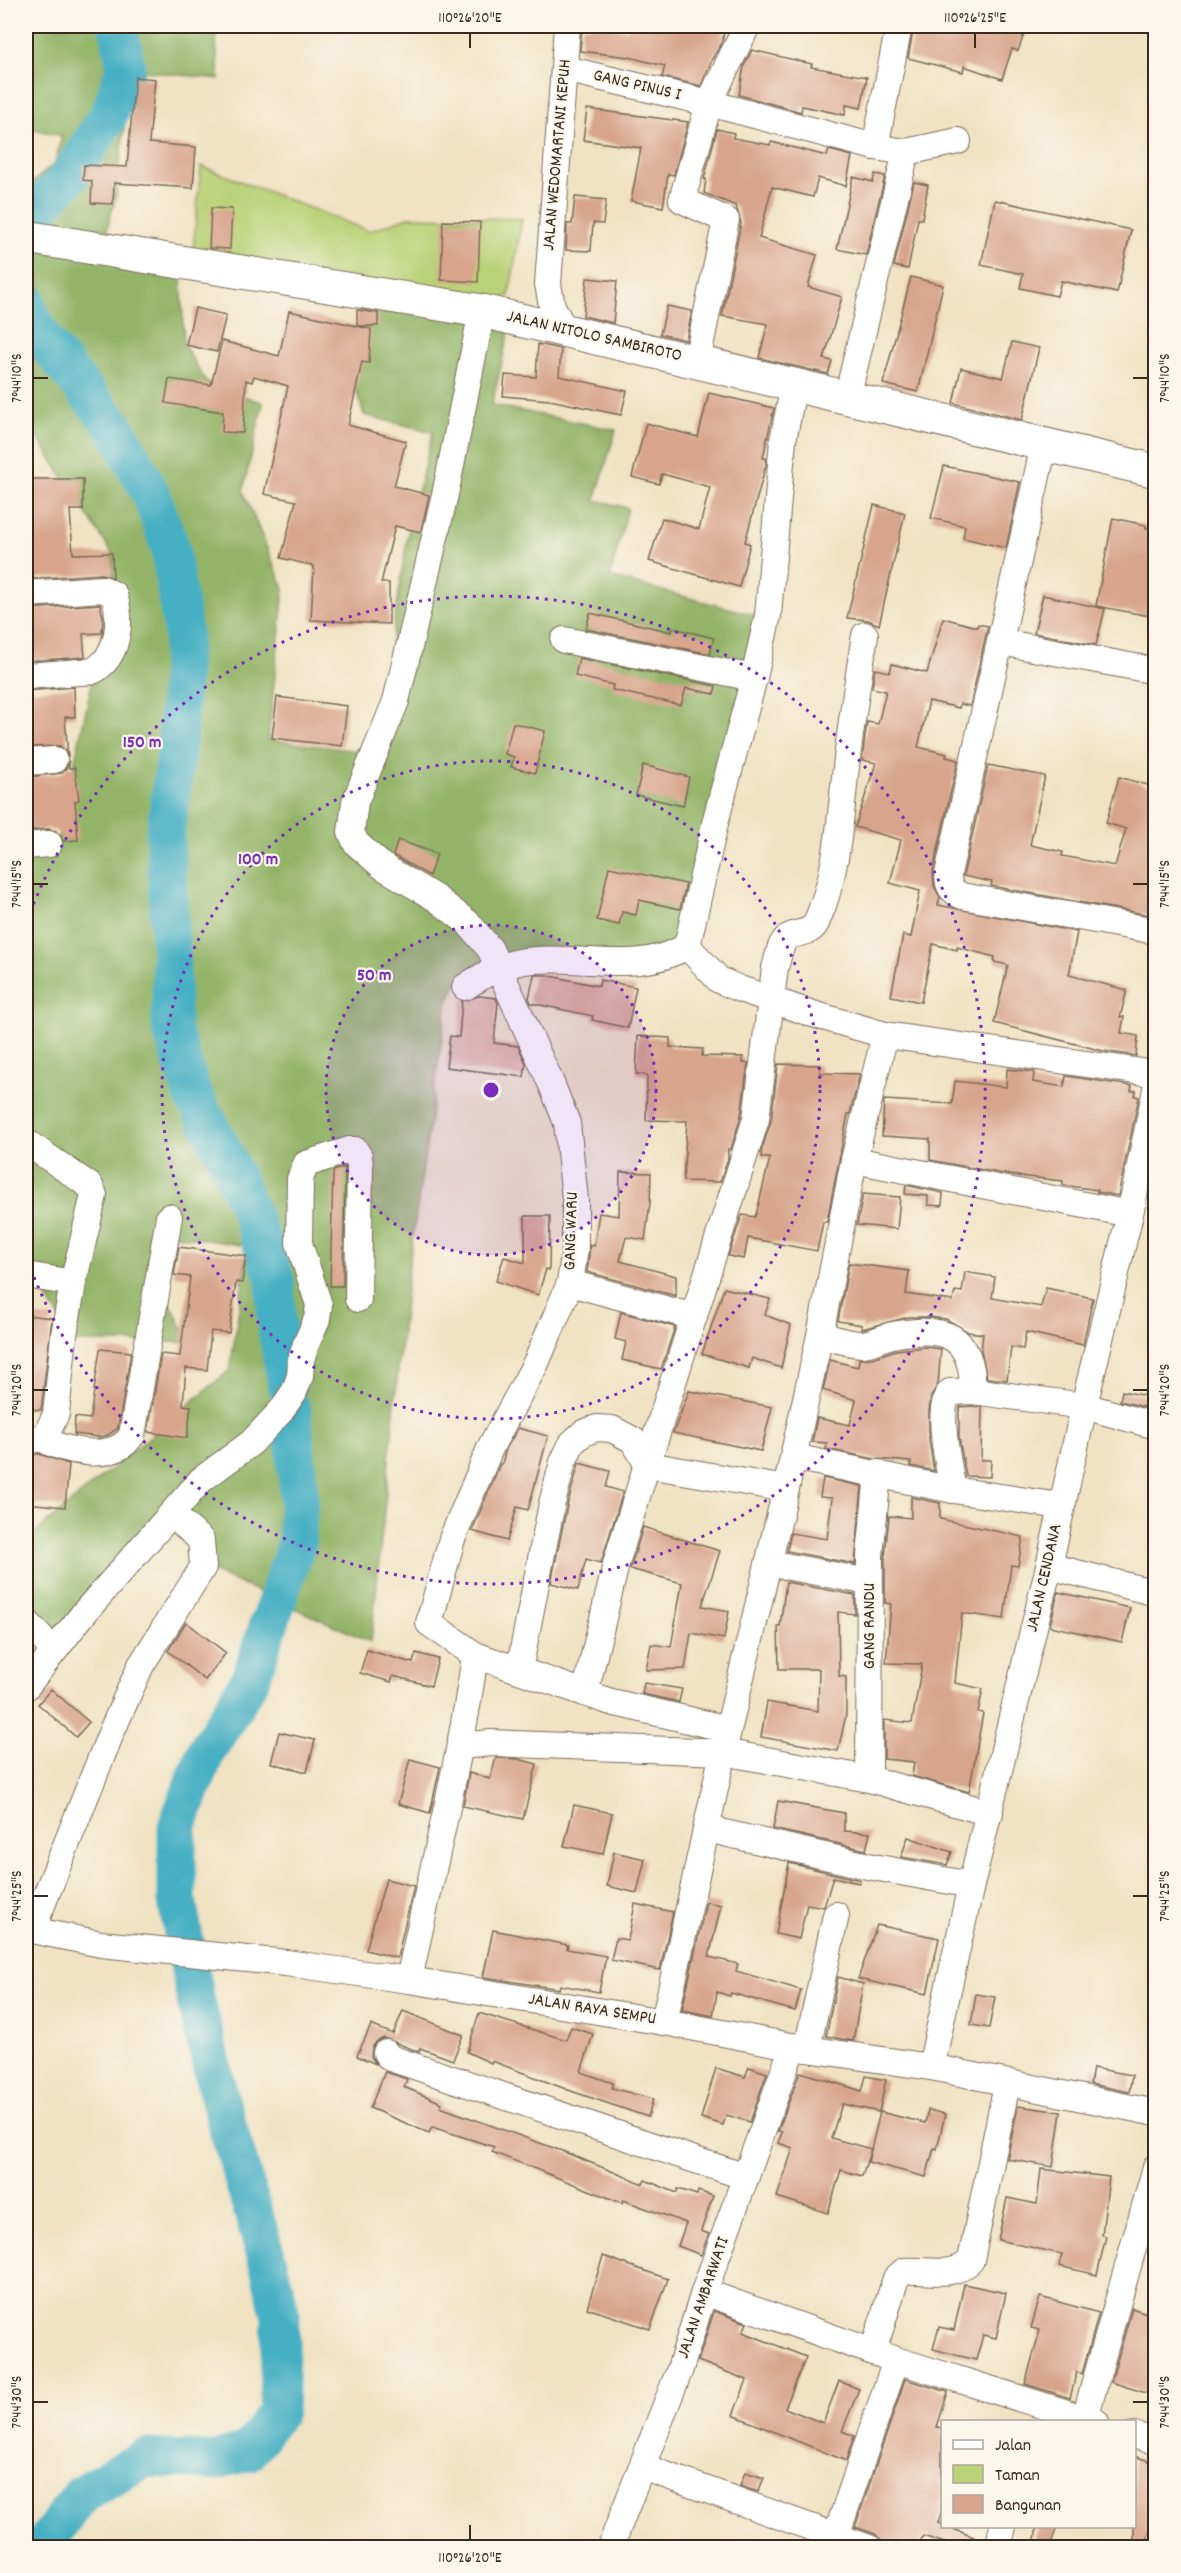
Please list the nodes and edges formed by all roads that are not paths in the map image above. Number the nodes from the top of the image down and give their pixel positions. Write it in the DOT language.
graph roads {
  1 [pos="567,26"];
  2 [pos="747,26"];
  3 [pos="899,26"];
  4 [pos="565,69"];
  5 [pos="709,103"];
  6 [pos="958,141"];
  7 [pos="875,147"];
  8 [pos="906,152"];
  9 [pos="41,239"];
  10 [pos="548,284"];
  11 [pos="482,310"];
  12 [pos="518,319"];
  13 [pos="564,330"];
  14 [pos="697,362"];
  15 [pos="794,385"];
  16 [pos="847,398"];
  17 [pos="1044,444"];
  18 [pos="1155,471"];
  19 [pos="26,594"];
  20 [pos="865,635"];
  21 [pos="564,640"];
  22 [pos="1001,642"];
  23 [pos="1155,672"];
  24 [pos="26,676"];
  25 [pos="754,678"];
  26 [pos="54,760"];
  27 [pos="26,762"];
  28 [pos="1155,931"];
  29 [pos="687,946"];
  30 [pos="497,968"];
  31 [pos="465,987"];
  32 [pos="772,998"];
  33 [pos="885,1035"];
  34 [pos="1155,1074"];
  35 [pos="1155,1089"];
  36 [pos="26,1142"];
  37 [pos="854,1160"];
  38 [pos="1130,1214"];
  39 [pos="169,1217"];
  40 [pos="26,1275"];
  41 [pos="570,1282"];
  42 [pos="73,1283"];
  43 [pos="358,1299"];
  44 [pos="694,1317"];
  45 [pos="820,1335"];
  46 [pos="973,1391"];
  47 [pos="1084,1406"];
  48 [pos="1155,1426"];
  49 [pos="33,1440"];
  50 [pos="793,1457"];
  51 [pos="648,1465"];
  52 [pos="878,1473"];
  53 [pos="786,1489"];
  54 [pos="953,1490"];
  55 [pos="1061,1506"];
  56 [pos="172,1514"];
  57 [pos="769,1563"];
  58 [pos="1049,1566"];
  59 [pos="869,1582"];
  60 [pos="1155,1593"];
  61 [pos="26,1621"];
  62 [pos="54,1651"];
  63 [pos="475,1655"];
  64 [pos="519,1670"];
  65 [pos="26,1687"];
  66 [pos="585,1693"];
  67 [pos="725,1740"];
  68 [pos="462,1746"];
  69 [pos="869,1779"];
  70 [pos="990,1813"];
  71 [pos="707,1829"];
  72 [pos="971,1885"];
  73 [pos="836,1915"];
  74 [pos="29,1930"];
  75 [pos="409,1980"];
  76 [pos="664,2022"];
  77 [pos="800,2048"];
  78 [pos="386,2054"];
  79 [pos="931,2067"];
  80 [pos="1007,2084"];
  81 [pos="1155,2113"];
  82 [pos="1155,2167"];
  83 [pos="747,2177"];
  84 [pos="704,2292"];
  85 [pos="884,2356"];
  86 [pos="1040,2413"];
  87 [pos="1091,2420"];
  88 [pos="1136,2435"];
  89 [pos="1155,2442"];
  90 [pos="643,2467"];
  91 [pos="1003,2528"];
  92 [pos="836,2536"];
  93 [pos="610,2547"];
  94 [pos="869,2547"];
  95 [pos="998,2547"];
  1 -- 4 [label="street, JALAN WEDOMARTANI KEPUH"];
  2 -- 5 [label="street"];
  3 -- 7 [label="street"];
  4 -- 5 [label="street, GANG PINUS I"];
  4 -- 10 [label="street, JALAN WEDOMARTANI KEPUH"];
  5 -- 7 [label="street, GANG PINUS I"];
  5 -- 14 [label="street"];
  6 -- 8 [label="street"];
  7 -- 8 [label="street, GANG PINUS I"];
  8 -- 16 [label="street"];
  9 -- 11 [label="street, JALAN NITOLO SAMBIROTO"];
  10 -- 12 [label="street"];
  10 -- 13 [label="street, JALAN WEDOMARTANI KEPUH"];
  11 -- 12 [label="street, JALAN NITOLO SAMBIROTO"];
  11 -- 30 [label="street, GANG WARU"];
  12 -- 13 [label="street, JALAN NITOLO SAMBIROTO"];
  13 -- 14 [label="street, JALAN NITOLO SAMBIROTO"];
  14 -- 15 [label="street, JALAN NITOLO SAMBIROTO"];
  15 -- 16 [label="street, JALAN NITOLO SAMBIROTO"];
  15 -- 25 [label="street"];
  16 -- 17 [label="street, JALAN NITOLO SAMBIROTO"];
  17 -- 18 [label="street, JALAN NITOLO SAMBIROTO"];
  17 -- 22 [label="street"];
  19 -- 24 [label="street"];
  20 -- 32 [label="street"];
  21 -- 25 [label="street"];
  22 -- 23 [label="street"];
  22 -- 28 [label="street"];
  25 -- 29 [label="street"];
  26 -- 27 [label="street"];
  29 -- 30 [label="street"];
  29 -- 32 [label="street"];
  30 -- 31 [label="street"];
  30 -- 41 [label="street, GANG WARU"];
  32 -- 33 [label="street"];
  32 -- 44 [label="street"];
  33 -- 34 [label="street"];
  33 -- 37 [label="street"];
  35 -- 38 [label="street, JALAN CENDANA"];
  36 -- 42 [label="street"];
  37 -- 38 [label="street"];
  37 -- 45 [label="street"];
  38 -- 47 [label="street, JALAN CENDANA"];
  39 -- 49 [label="street"];
  40 -- 42 [label="street"];
  41 -- 44 [label="street"];
  41 -- 63 [label="street, GANG WARU"];
  42 -- 49 [label="street"];
  43 -- 56 [label="street"];
  44 -- 51 [label="street"];
  45 -- 46 [label="street"];
  45 -- 50 [label="street"];
  46 -- 47 [label="street"];
  46 -- 54 [label="street"];
  47 -- 48 [label="street"];
  47 -- 55 [label="street, JALAN CENDANA"];
  50 -- 52 [label="street"];
  50 -- 53 [label="street"];
  51 -- 53 [label="street"];
  51 -- 64 [label="street"];
  51 -- 66 [label="street"];
  52 -- 54 [label="street"];
  52 -- 59 [label="street, GANG RANDU"];
  53 -- 57 [label="street"];
  54 -- 55 [label="street"];
  55 -- 58 [label="street, JALAN CENDANA"];
  56 -- 62 [label="street"];
  56 -- 74 [label="street"];
  57 -- 59 [label="street"];
  57 -- 67 [label="street"];
  58 -- 60 [label="street"];
  58 -- 70 [label="street, JALAN CENDANA"];
  59 -- 69 [label="street, GANG RANDU"];
  61 -- 62 [label="street"];
  62 -- 65 [label="street"];
  63 -- 64 [label="street"];
  63 -- 68 [label="street"];
  64 -- 66 [label="street"];
  66 -- 67 [label="street"];
  67 -- 68 [label="street"];
  67 -- 69 [label="street"];
  67 -- 71 [label="street"];
  68 -- 75 [label="street"];
  69 -- 70 [label="street"];
  70 -- 72 [label="street, JALAN CENDANA"];
  71 -- 72 [label="street"];
  71 -- 76 [label="street"];
  72 -- 79 [label="street, JALAN CENDANA"];
  73 -- 77 [label="street, JALAN AMBARWATI"];
  74 -- 75 [label="street, JALAN RAYA SEMPU"];
  75 -- 76 [label="street, JALAN RAYA SEMPU"];
  76 -- 77 [label="street, JALAN RAYA SEMPU"];
  77 -- 79 [label="street, JALAN RAYA SEMPU"];
  77 -- 83 [label="street, JALAN AMBARWATI"];
  78 -- 83 [label="street"];
  79 -- 80 [label="street, JALAN RAYA SEMPU"];
  80 -- 81 [label="street, JALAN RAYA SEMPU"];
  80 -- 85 [label="street"];
  82 -- 87 [label="street"];
  83 -- 84 [label="street, JALAN AMBARWATI"];
  84 -- 85 [label="street"];
  84 -- 90 [label="street, JALAN AMBARWATI"];
  85 -- 86 [label="street"];
  85 -- 92 [label="street"];
  86 -- 87 [label="street"];
  88 -- 89 [label="street"];
  90 -- 92 [label="street"];
  90 -- 93 [label="street, JALAN AMBARWATI"];
  91 -- 95 [label="street"];
  92 -- 94 [label="street"];
}
